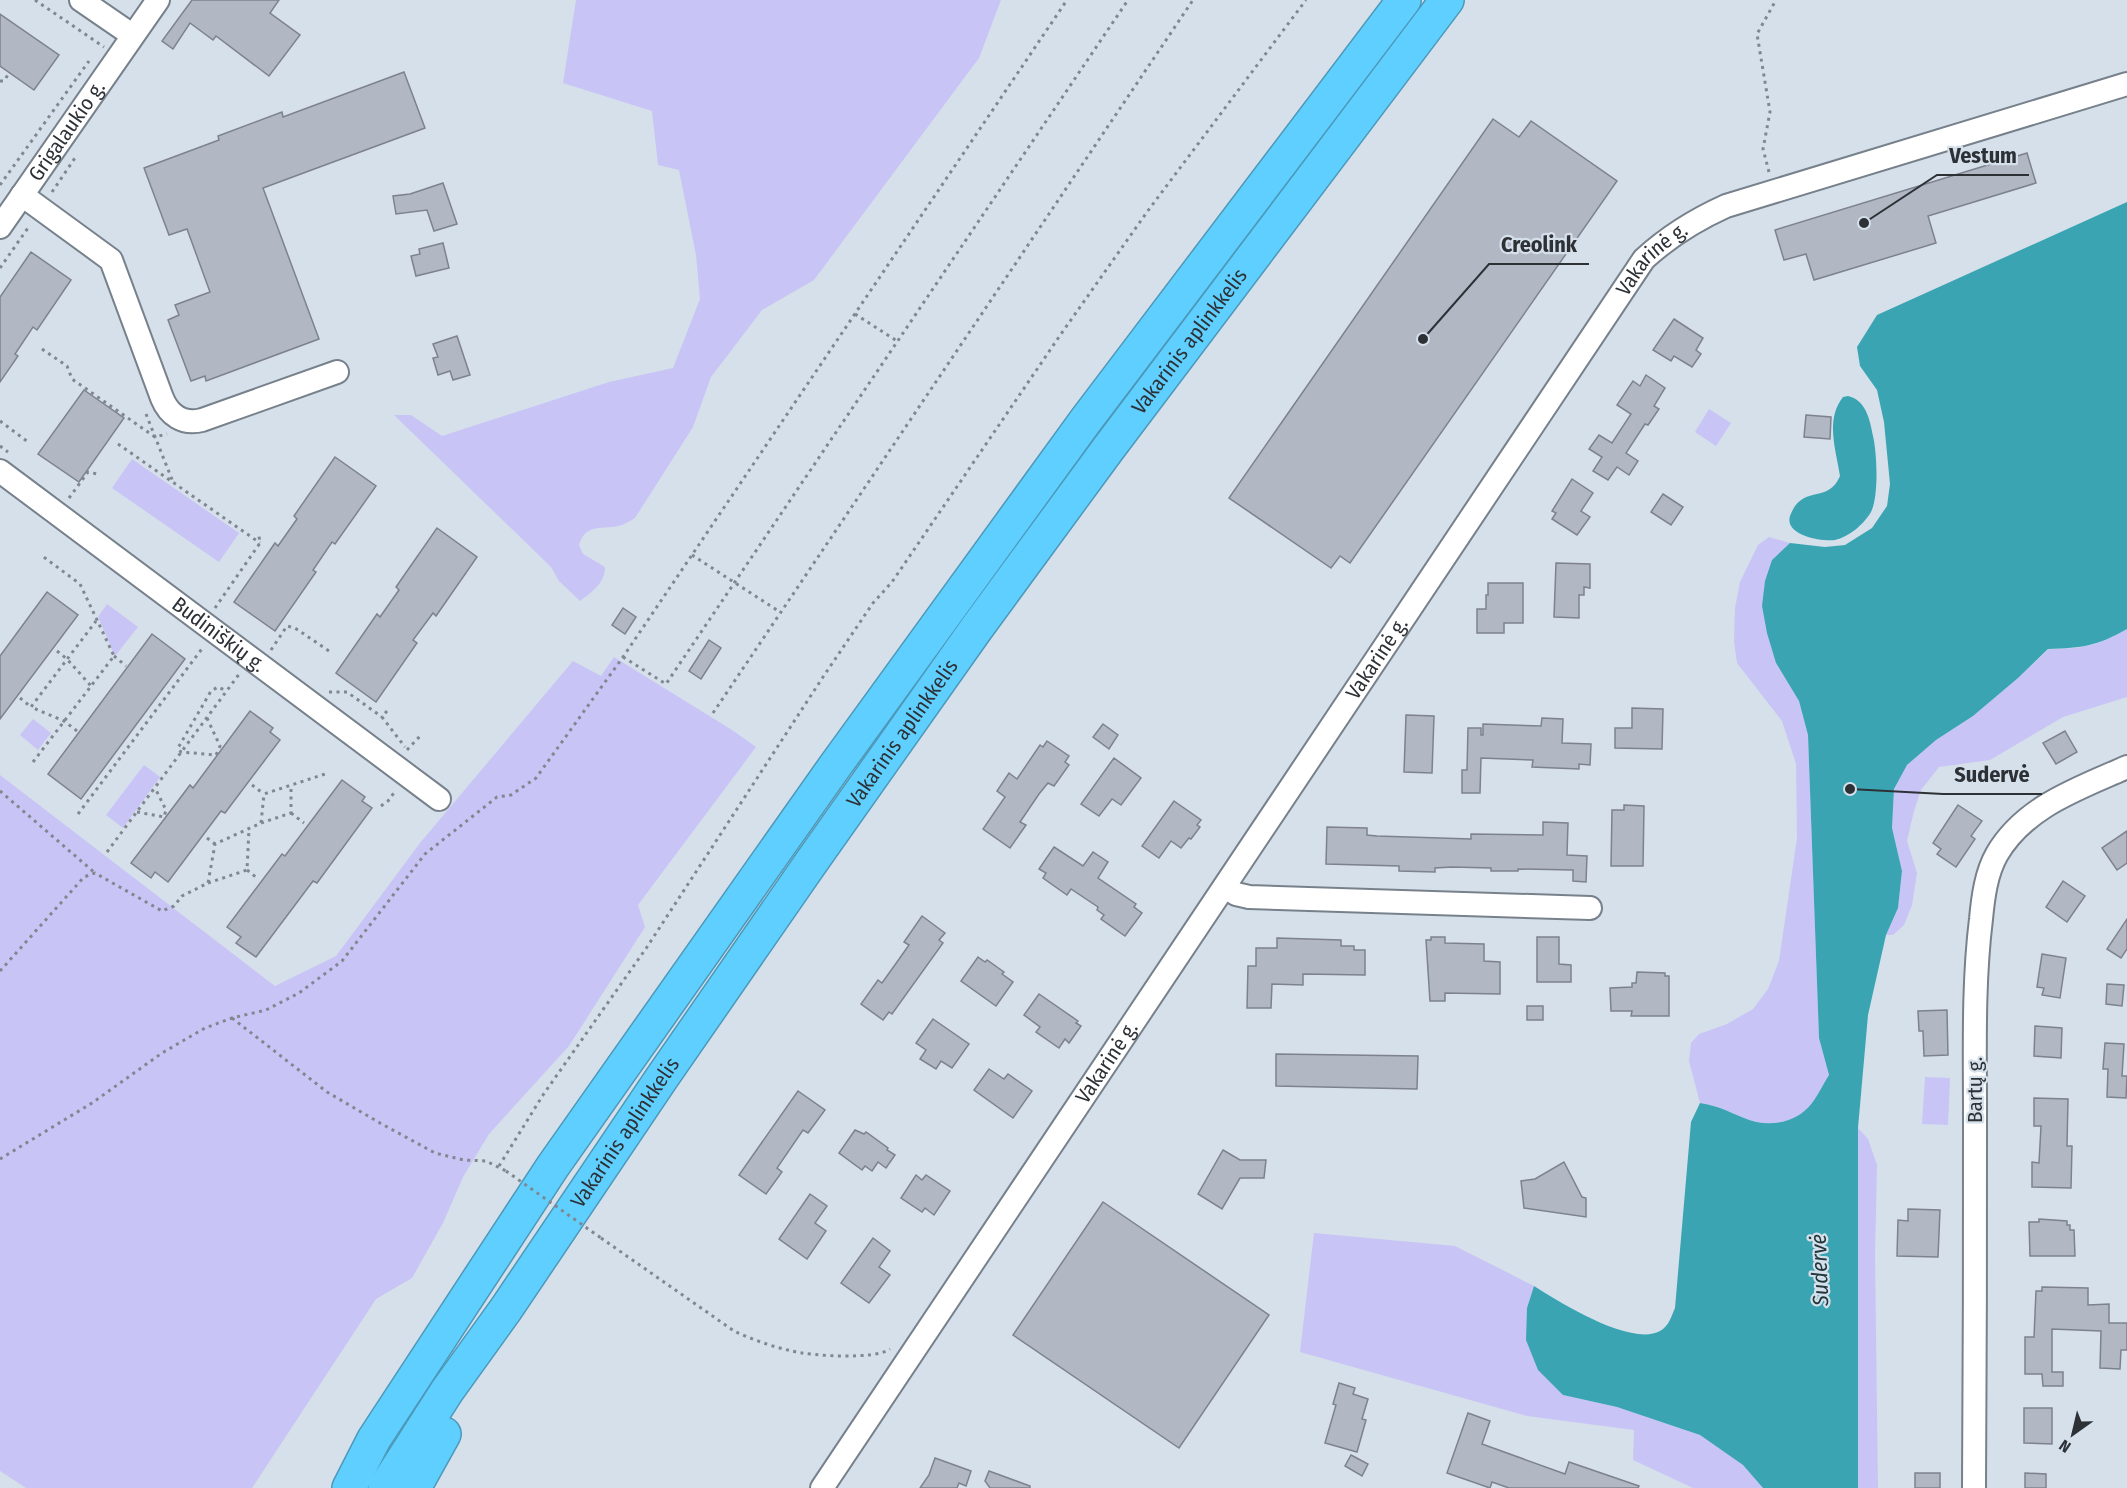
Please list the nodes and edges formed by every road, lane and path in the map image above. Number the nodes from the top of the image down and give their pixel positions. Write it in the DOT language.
graph roads {
  1 [pos="35,0"];
  2 [pos="81,0"];
  3 [pos="158,0"];
  4 [pos="1067,0"];
  5 [pos="1128,0"];
  6 [pos="1192,0"];
  7 [pos="1306,0"];
  8 [pos="1404,0"];
  9 [pos="1447,0"];
  10 [pos="1776,0"];
  11 [pos="132,35"];
  12 [pos="94,54"];
  13 [pos="118,56"];
  14 [pos="9,73"];
  15 [pos="0,81"];
  16 [pos="2127,84"];
  17 [pos="0,185"];
  18 [pos="1777,190"];
  19 [pos="22,195"];
  20 [pos="0,227"];
  21 [pos="855,314"];
  22 [pos="897,341"];
  23 [pos="42,349"];
  24 [pos="337,372"];
  25 [pos="143,407"];
  26 [pos="183,420"];
  27 [pos="0,421"];
  28 [pos="155,437"];
  29 [pos="28,442"];
  30 [pos="118,444"];
  31 [pos="0,471"];
  32 [pos="97,474"];
  33 [pos="173,482"];
  34 [pos="69,498"];
  35 [pos="259,536"];
  36 [pos="260,543"];
  37 [pos="40,555"];
  38 [pos="692,555"];
  39 [pos="735,582"];
  40 [pos="215,608"];
  41 [pos="780,612"];
  42 [pos="97,620"];
  43 [pos="205,644"];
  44 [pos="271,650"];
  45 [pos="57,651"];
  46 [pos="329,651"];
  47 [pos="114,656"];
  48 [pos="623,657"];
  49 [pos="67,659"];
  50 [pos="126,666"];
  51 [pos="241,672"];
  52 [pos="91,686"];
  53 [pos="227,691"];
  54 [pos="321,692"];
  55 [pos="20,698"];
  56 [pos="31,707"];
  57 [pos="387,711"];
  58 [pos="713,712"];
  59 [pos="382,717"];
  60 [pos="207,718"];
  61 [pos="64,721"];
  62 [pos="77,731"];
  63 [pos="422,734"];
  64 [pos="407,750"];
  65 [pos="181,752"];
  66 [pos="407,757"];
  67 [pos="33,762"];
  68 [pos="2127,767"];
  69 [pos="325,774"];
  70 [pos="252,785"];
  71 [pos="291,785"];
  72 [pos="155,788"];
  73 [pos="398,788"];
  74 [pos="0,791"];
  75 [pos="264,794"];
  76 [pos="439,799"];
  77 [pos="381,806"];
  78 [pos="137,812"];
  79 [pos="291,813"];
  80 [pos="78,814"];
  81 [pos="261,823"];
  82 [pos="304,824"];
  83 [pos="249,829"];
  84 [pos="207,838"];
  85 [pos="215,844"];
  86 [pos="107,852"];
  87 [pos="247,870"];
  88 [pos="95,873"];
  89 [pos="257,878"];
  90 [pos="208,884"];
  91 [pos="1226,886"];
  92 [pos="1590,908"];
  93 [pos="0,971"];
  94 [pos="232,1018"];
  95 [pos="0,1159"];
  96 [pos="499,1166"];
  97 [pos="506,1309"];
  98 [pos="892,1347"];
  99 [pos="374,1438"];
  100 [pos="329,1488"];
  101 [pos="349,1488"];
  102 [pos="385,1488"];
  103 [pos="414,1488"];
  104 [pos="822,1488"];
  105 [pos="1974,1488"];
  1 -- 13 [label="path"];
  2 -- 11 [label="street"];
  3 -- 11 [label="street, Grigalaukio g."];
  4 -- 21 [label="path"];
  5 -- 22 [label="path"];
  6 -- 41 [label="path"];
  7 -- 96 [label="path"];
  8 -- 99 [label="highway, Vakarinis aplinkkelis"];
  9 -- 97 [label="highway, Vakarinis aplinkkelis"];
  10 -- 18 [label="path"];
  11 -- 13 [label="street, Grigalaukio g."];
  12 -- 17 [label="path"];
  13 -- 19 [label="street, Grigalaukio g."];
  14 -- 15 [label="path"];
  16 -- 18 [label="street, Vakarinė g."];
  18 -- 91 [label="street, Vakarinė g."];
  19 -- 20 [label="street, Grigalaukio g."];
  19 -- 26 [label="street"];
  21 -- 22 [label="path"];
  21 -- 38 [label="path"];
  22 -- 39 [label="path"];
  23 -- 28 [label="path"];
  24 -- 26 [label="street"];
  25 -- 28 [label="path"];
  26 -- 28 [label="path"];
  27 -- 29 [label="path"];
  28 -- 33 [label="path"];
  30 -- 33 [label="path"];
  31 -- 76 [label="street, Budiniškių g."];
  32 -- 34 [label="path"];
  33 -- 36 [label="path"];
  35 -- 36 [label="path"];
  36 -- 40 [label="path"];
  37 -- 42 [label="path"];
  38 -- 39 [label="path"];
  38 -- 48 [label="path"];
  39 -- 41 [label="path"];
  39 -- 48 [label="path"];
  41 -- 58 [label="path"];
  42 -- 47 [label="path"];
  42 -- 49 [label="path"];
  43 -- 80 [label="path"];
  44 -- 46 [label="path"];
  45 -- 49 [label="path"];
  47 -- 50 [label="path"];
  47 -- 52 [label="path"];
  48 -- 94 [label="path"];
  49 -- 52 [label="path"];
  49 -- 56 [label="path"];
  51 -- 53 [label="path"];
  52 -- 61 [label="path"];
  53 -- 60 [label="path"];
  53 -- 65 [label="path"];
  54 -- 59 [label="path"];
  55 -- 56 [label="path"];
  56 -- 61 [label="path"];
  57 -- 59 [label="path"];
  59 -- 64 [label="path"];
  60 -- 65 [label="path"];
  60 -- 65 [label="path"];
  61 -- 62 [label="path"];
  61 -- 67 [label="path"];
  63 -- 64 [label="path"];
  64 -- 66 [label="path"];
  65 -- 72 [label="path"];
  68 -- 105 [label="street, Bartų g."];
  69 -- 71 [label="path"];
  70 -- 75 [label="path"];
  71 -- 75 [label="path"];
  71 -- 79 [label="path"];
  72 -- 78 [label="path"];
  72 -- 78 [label="path"];
  73 -- 77 [label="path"];
  74 -- 88 [label="path"];
  75 -- 81 [label="path"];
  78 -- 86 [label="path"];
  79 -- 81 [label="path"];
  79 -- 82 [label="path"];
  81 -- 83 [label="path"];
  83 -- 85 [label="path"];
  83 -- 87 [label="path"];
  84 -- 85 [label="path"];
  85 -- 90 [label="path"];
  87 -- 89 [label="path"];
  87 -- 90 [label="path"];
  88 -- 90 [label="path"];
  88 -- 93 [label="path"];
  91 -- 92 [label="street"];
  91 -- 104 [label="street, Vakarinė g."];
  94 -- 95 [label="path"];
  94 -- 96 [label="path"];
  96 -- 98 [label="path, bridge"];
  97 -- 102 [label="highway, Vakarinis aplinkkelis"];
  97 -- 103 [label="highway"];
  99 -- 100 [label="highway"];
  99 -- 101 [label="highway, Vakarinis aplinkkelis"];
}
